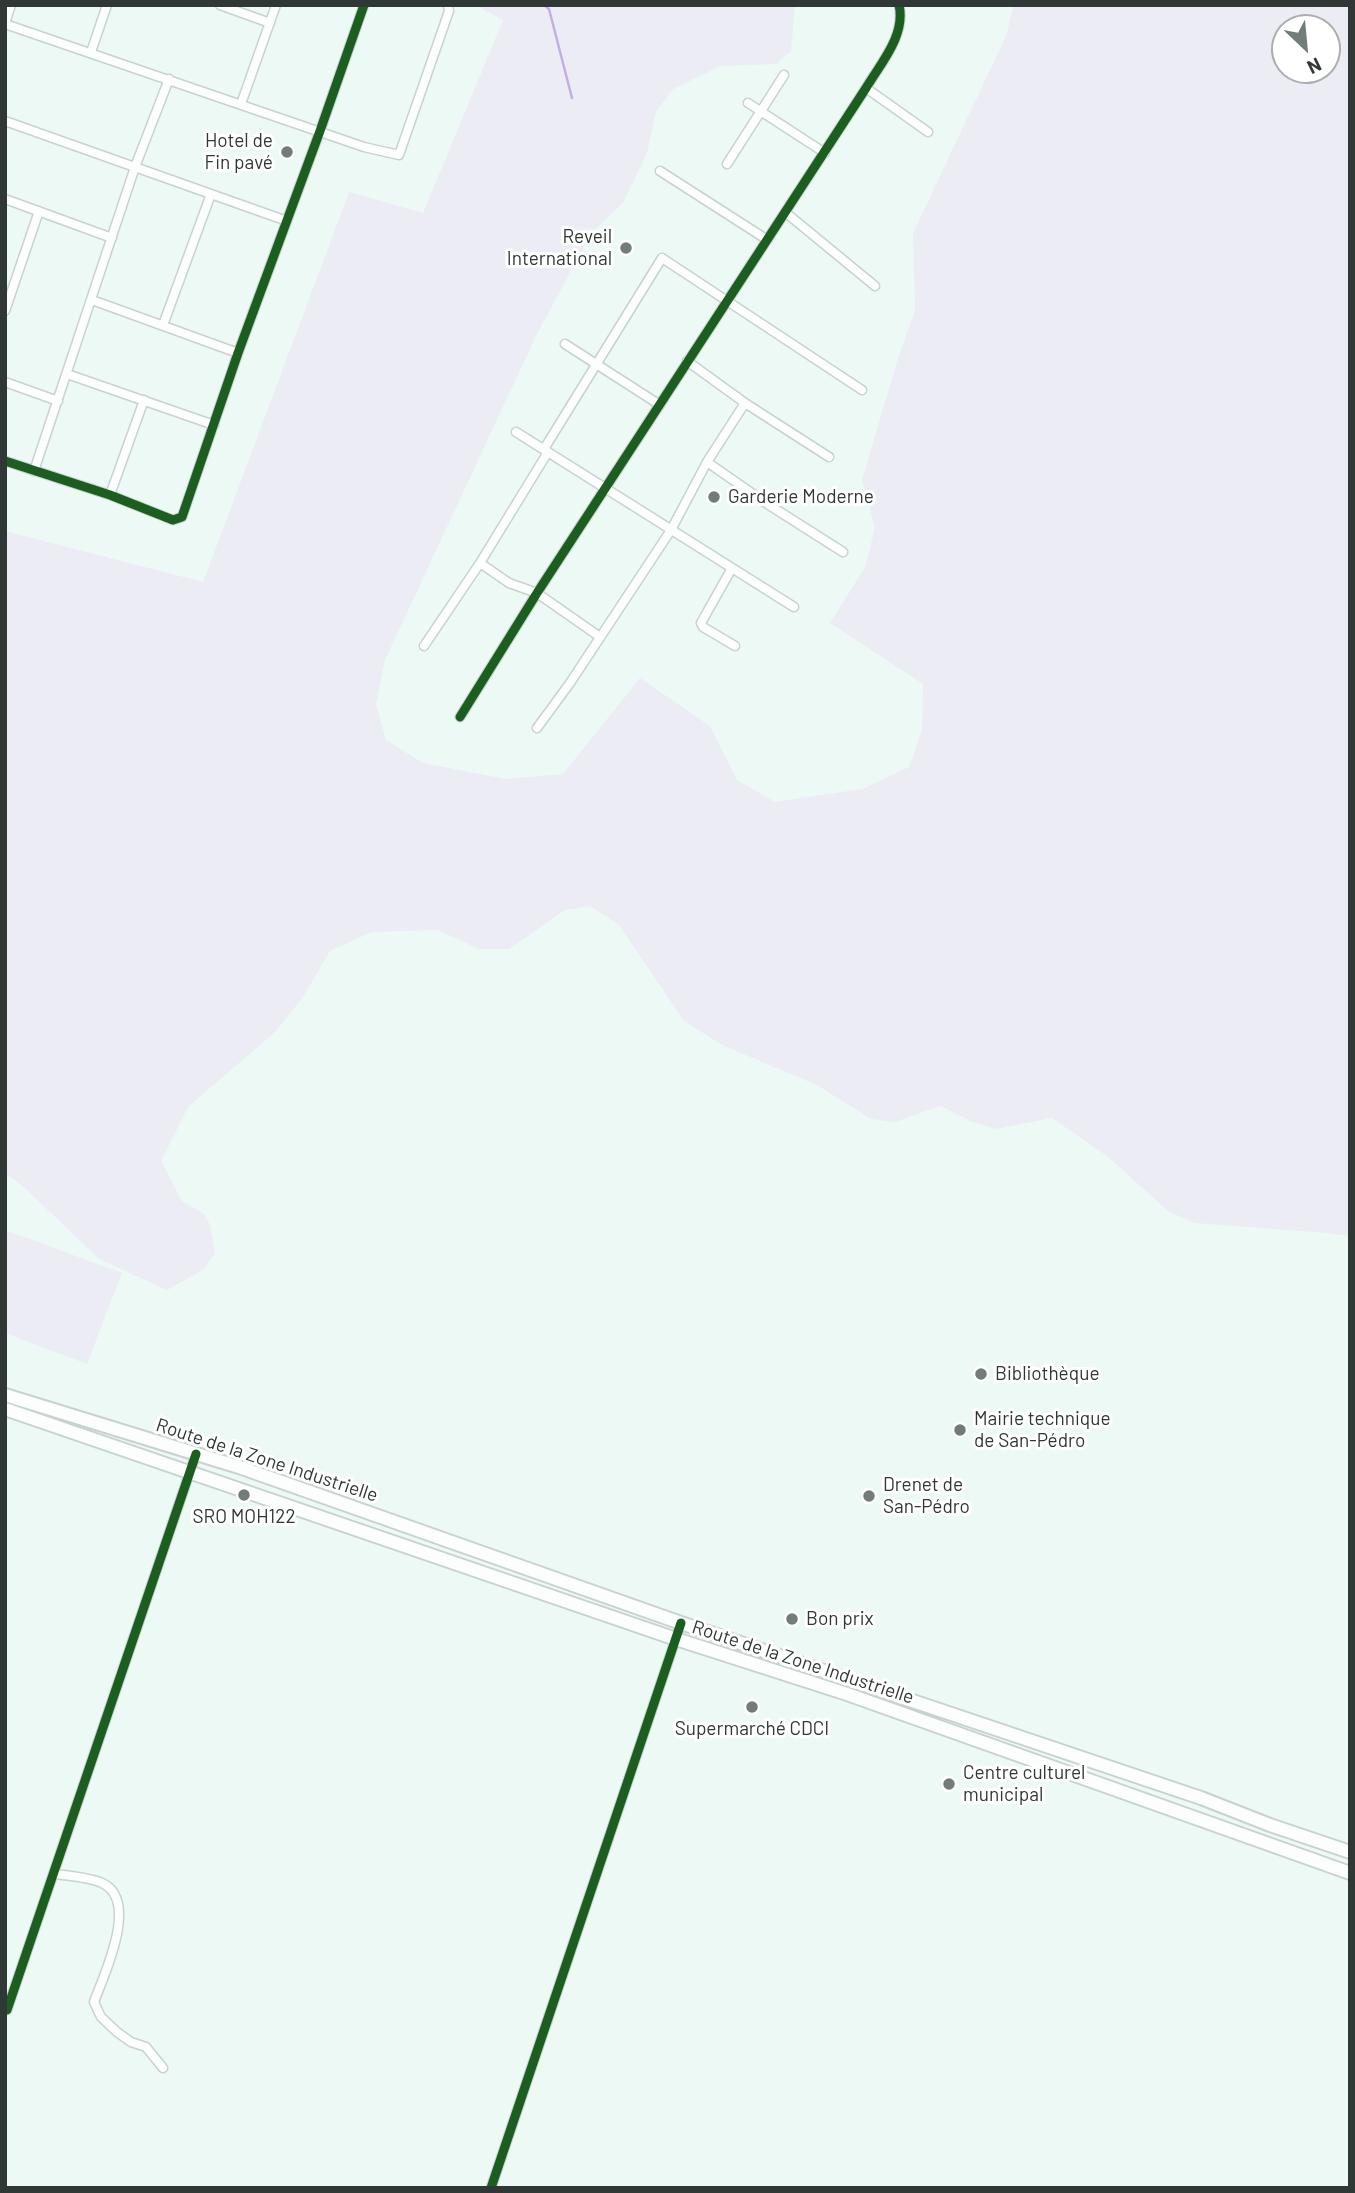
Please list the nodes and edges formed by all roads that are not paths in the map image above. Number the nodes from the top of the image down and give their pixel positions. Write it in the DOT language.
graph roads {
  1 [pos="10,5"];
  2 [pos="107,5"];
  3 [pos="220,5"];
  4 [pos="276,5"];
  5 [pos="364,5"];
  6 [pos="448,5"];
  7 [pos="899,5"];
  8 [pos="5,23"];
  9 [pos="270,23"];
  10 [pos="92,52"];
  11 [pos="784,75"];
  12 [pos="169,79"];
  13 [pos="866,88"];
  14 [pos="748,103"];
  15 [pos="241,104"];
  16 [pos="761,111"];
  17 [pos="5,121"];
  18 [pos="320,131"];
  19 [pos="928,132"];
  20 [pos="825,153"];
  21 [pos="727,164"];
  22 [pos="135,167"];
  23 [pos="660,171"];
  24 [pos="211,194"];
  25 [pos="5,199"];
  26 [pos="39,211"];
  27 [pos="785,212"];
  28 [pos="287,221"];
  29 [pos="112,238"];
  30 [pos="766,239"];
  31 [pos="876,286"];
  32 [pos="92,299"];
  33 [pos="727,301"];
  34 [pos="5,311"];
  35 [pos="163,325"];
  36 [pos="565,344"];
  37 [pos="238,353"];
  38 [pos="687,361"];
  39 [pos="596,365"];
  40 [pos="67,374"];
  41 [pos="5,382"];
  42 [pos="862,390"];
  43 [pos="144,400"];
  44 [pos="58,401"];
  45 [pos="745,403"];
  46 [pos="660,405"];
  47 [pos="214,425"];
  48 [pos="516,432"];
  49 [pos="546,451"];
  50 [pos="829,457"];
  51 [pos="5,461"];
  52 [pos="707,462"];
  53 [pos="34,471"];
  54 [pos="604,488"];
  55 [pos="110,495"];
  56 [pos="671,530"];
  57 [pos="843,552"];
  58 [pos="480,563"];
  59 [pos="732,568"];
  60 [pos="537,593"];
  61 [pos="794,607"];
  62 [pos="600,637"];
  63 [pos="424,646"];
  64 [pos="735,646"];
  65 [pos="460,717"];
  66 [pos="537,727"];
  67 [pos="5,1395"];
  68 [pos="5,1409"];
  69 [pos="196,1454"];
  70 [pos="189,1473"];
  71 [pos="681,1623"];
  72 [pos="676,1639"];
  73 [pos="1350,1852"];
  74 [pos="1350,1873"];
  75 [pos="55,1874"];
  76 [pos="7,2010"];
  77 [pos="163,2068"];
  78 [pos="491,2188"];
  1 -- 8 [label="street"];
  2 -- 10 [label="street"];
  3 -- 9 [label="street"];
  4 -- 9 [label="street"];
  5 -- 18 [label="street"];
  6 -- 18 [label="street"];
  7 -- 13 [label="street"];
  8 -- 10 [label="street"];
  9 -- 15 [label="street"];
  10 -- 12 [label="street"];
  11 -- 16 [label="street"];
  12 -- 15 [label="street"];
  12 -- 22 [label="street"];
  13 -- 19 [label="street"];
  13 -- 20 [label="street"];
  14 -- 16 [label="street"];
  15 -- 18 [label="street"];
  16 -- 20 [label="street"];
  16 -- 21 [label="street"];
  17 -- 22 [label="street"];
  18 -- 28 [label="street"];
  20 -- 27 [label="street"];
  22 -- 24 [label="street"];
  22 -- 29 [label="street"];
  23 -- 30 [label="street"];
  24 -- 28 [label="street"];
  24 -- 35 [label="street"];
  25 -- 26 [label="street"];
  26 -- 29 [label="street"];
  26 -- 34 [label="street"];
  27 -- 30 [label="street"];
  27 -- 31 [label="street"];
  28 -- 37 [label="street"];
  29 -- 32 [label="street"];
  30 -- 33 [label="street"];
  32 -- 35 [label="street"];
  32 -- 40 [label="street"];
  33 -- 38 [label="street"];
  33 -- 39 [label="street"];
  33 -- 42 [label="street"];
  35 -- 37 [label="street"];
  36 -- 39 [label="street"];
  37 -- 47 [label="street"];
  38 -- 45 [label="street"];
  38 -- 46 [label="street"];
  39 -- 46 [label="street"];
  39 -- 49 [label="street"];
  40 -- 43 [label="street"];
  40 -- 44 [label="street"];
  41 -- 44 [label="street"];
  43 -- 47 [label="street"];
  43 -- 55 [label="street"];
  44 -- 53 [label="street"];
  45 -- 50 [label="street"];
  45 -- 52 [label="street"];
  46 -- 54 [label="street"];
  47 -- 55 [label="street"];
  48 -- 49 [label="street"];
  49 -- 54 [label="street"];
  49 -- 58 [label="street"];
  51 -- 53 [label="street"];
  52 -- 56 [label="street"];
  52 -- 57 [label="street"];
  53 -- 55 [label="street"];
  54 -- 56 [label="street"];
  54 -- 60 [label="street"];
  56 -- 59 [label="street"];
  56 -- 62 [label="street"];
  58 -- 60 [label="street"];
  58 -- 63 [label="street"];
  59 -- 61 [label="street"];
  59 -- 64 [label="street"];
  60 -- 62 [label="street"];
  60 -- 65 [label="street"];
  62 -- 66 [label="street"];
  67 -- 69 [label="main road, Route de la Zone Industrielle"];
  68 -- 70 [label="main road, Route de la Zone Industrielle"];
  69 -- 70 [label="street"];
  69 -- 71 [label="main road, Route de la Zone Industrielle"];
  70 -- 72 [label="main road, Route de la Zone Industrielle"];
  70 -- 75 [label="street"];
  71 -- 72 [label="street"];
  71 -- 73 [label="main road, Route de la Zone Industrielle"];
  72 -- 74 [label="main road, Route de la Zone Industrielle"];
  72 -- 78 [label="street"];
  75 -- 76 [label="street"];
  75 -- 77 [label="street"];
}
